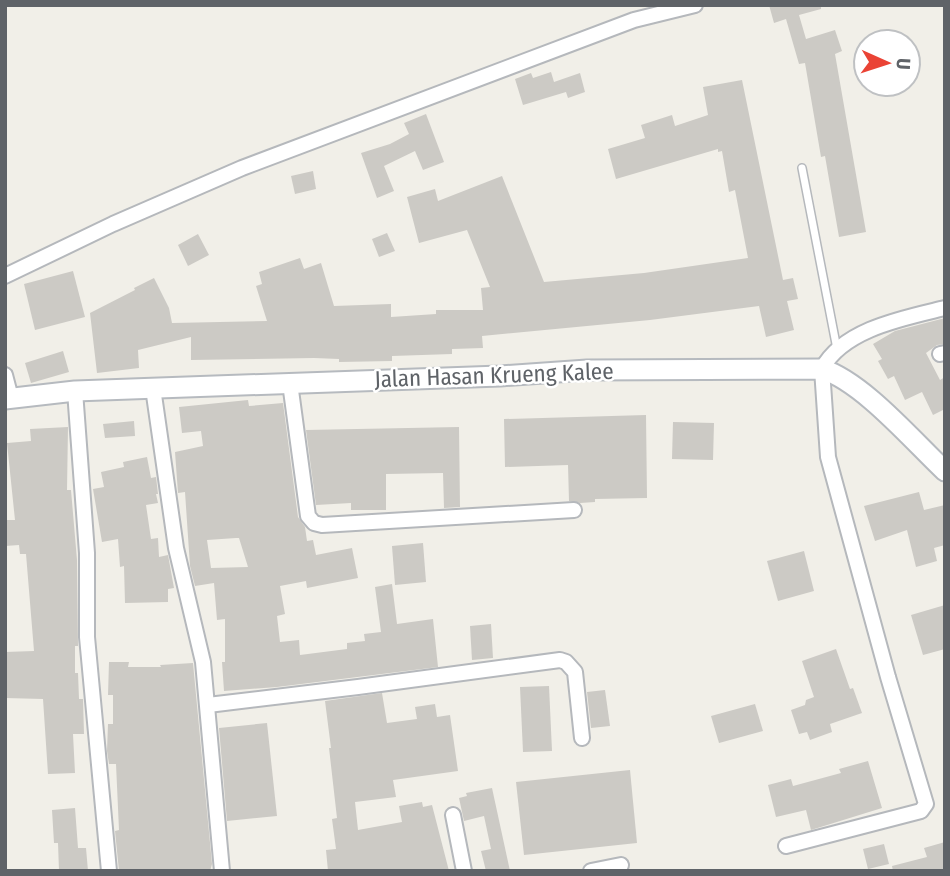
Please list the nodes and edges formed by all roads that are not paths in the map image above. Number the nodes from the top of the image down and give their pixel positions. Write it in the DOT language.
graph roads {
  1 [pos="695,5"];
  2 [pos="802,168"];
  3 [pos="5,276"];
  4 [pos="945,308"];
  5 [pos="837,349"];
  6 [pos="822,369"];
  7 [pos="290,383"];
  8 [pos="153,388"];
  9 [pos="7,389"];
  10 [pos="75,391"];
  11 [pos="945,471"];
  12 [pos="574,510"];
  13 [pos="208,705"];
  14 [pos="582,738"];
  15 [pos="453,815"];
  16 [pos="786,846"];
  17 [pos="621,865"];
  18 [pos="109,871"];
  19 [pos="222,871"];
  20 [pos="464,871"];
  21 [pos="591,871"];
  1 -- 3 [label="street"];
  2 -- 5 [label="lane"];
  4 -- 5 [label="street"];
  5 -- 6 [label="street"];
  6 -- 7 [label="street, Jalan Hasan Krueng Kalee"];
  6 -- 11 [label="street"];
  6 -- 16 [label="street"];
  7 -- 8 [label="street, Jalan Hasan Krueng Kalee"];
  7 -- 12 [label="street"];
  8 -- 10 [label="street, Jalan Hasan Krueng Kalee"];
  8 -- 13 [label="street"];
  9 -- 10 [label="street, Jalan Hasan Krueng Kalee"];
  10 -- 18 [label="street"];
  13 -- 14 [label="street"];
  13 -- 19 [label="street"];
  15 -- 20 [label="street"];
  17 -- 21 [label="street"];
}
